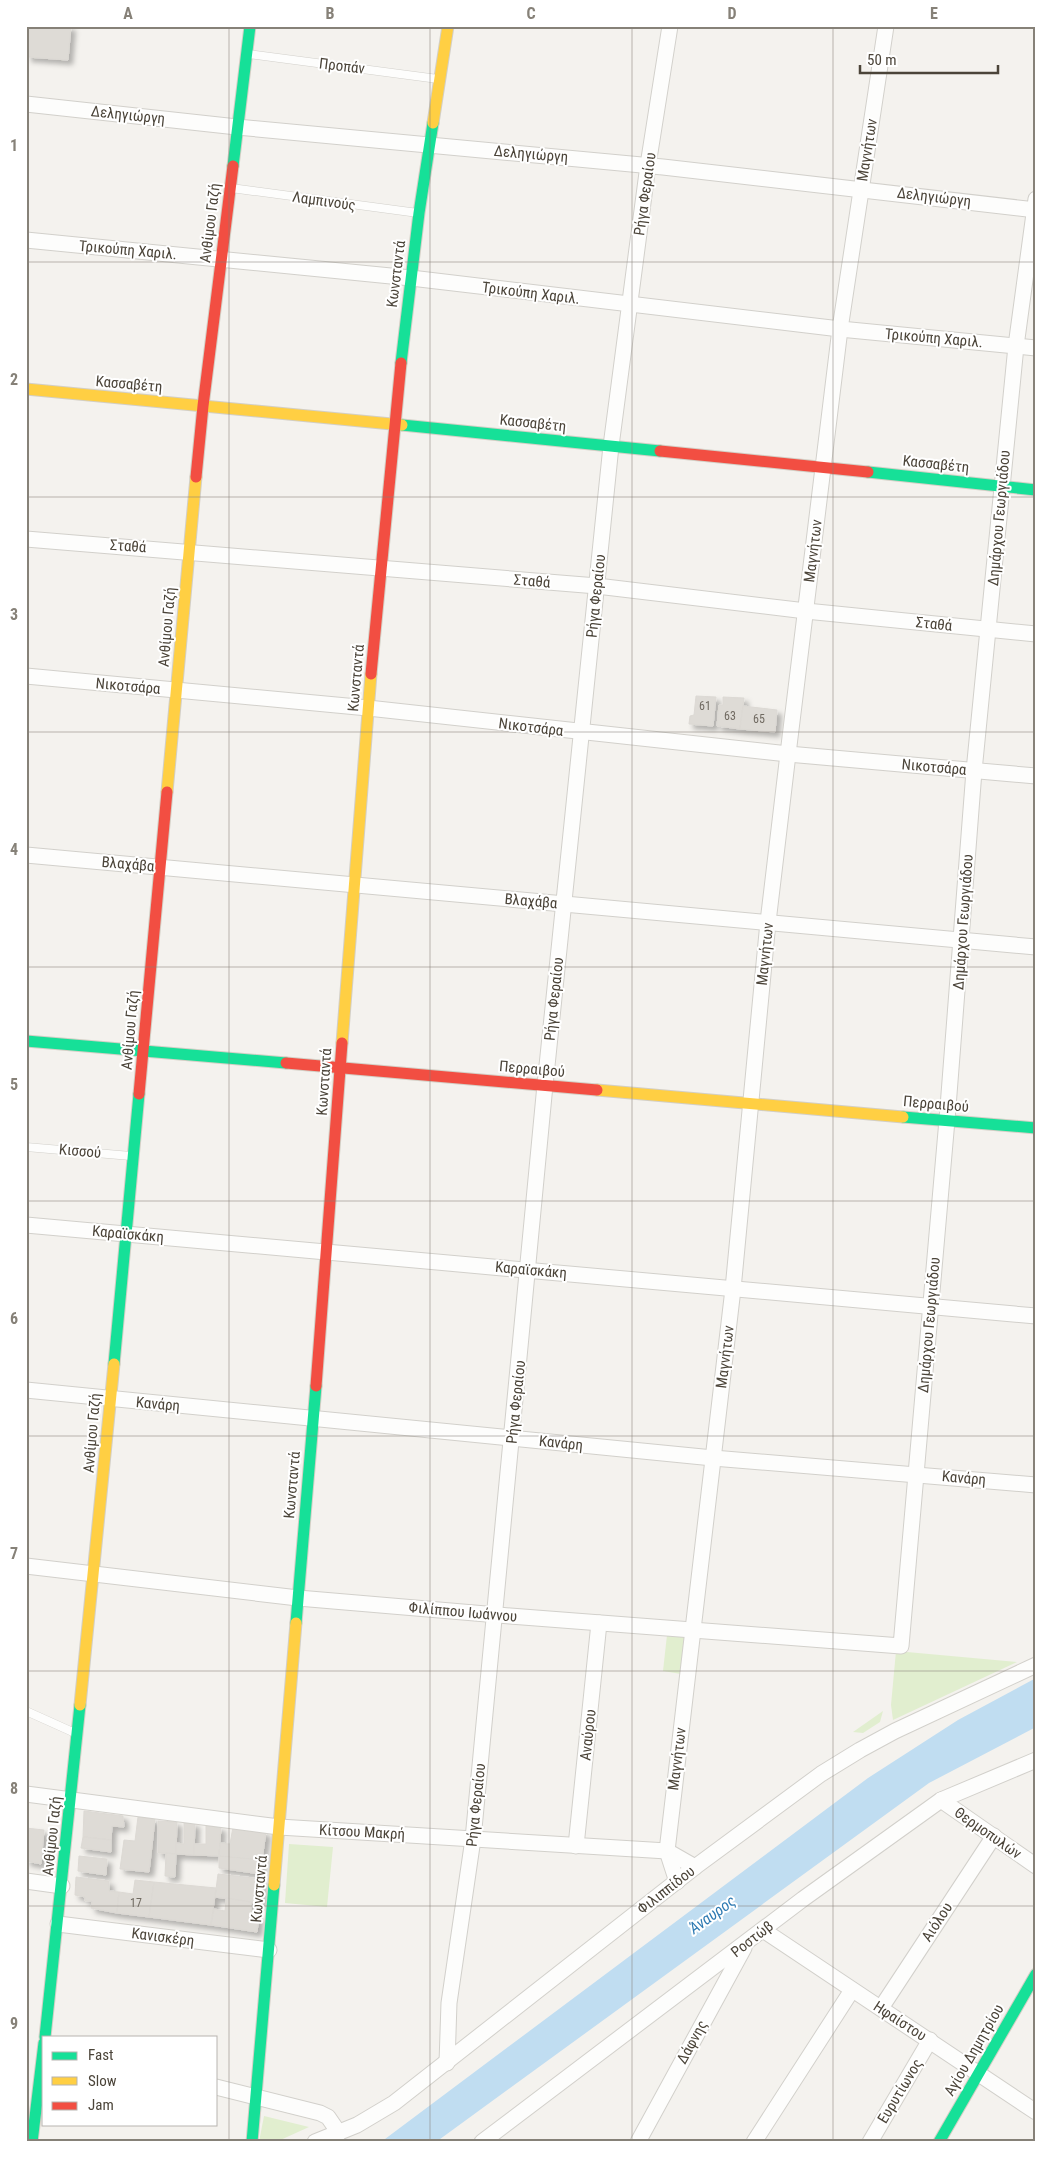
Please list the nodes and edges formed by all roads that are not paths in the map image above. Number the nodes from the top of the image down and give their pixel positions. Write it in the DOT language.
graph roads {
  1 [pos="250,26"];
  2 [pos="448,26"];
  3 [pos="670,26"];
  4 [pos="886,26"];
  5 [pos="246,54"];
  6 [pos="438,79"];
  7 [pos="26,104"];
  8 [pos="236,127"];
  9 [pos="428,145"];
  10 [pos="648,165"];
  11 [pos="229,188"];
  12 [pos="861,188"];
  13 [pos="1035,206"];
  14 [pos="418,213"];
  15 [pos="26,240"];
  16 [pos="220,259"];
  17 [pos="411,278"];
  18 [pos="629,305"];
  19 [pos="840,329"];
  20 [pos="1016,346"];
  21 [pos="1036,348"];
  22 [pos="26,389"];
  23 [pos="203,406"];
  24 [pos="394,424"];
  25 [pos="611,446"];
  26 [pos="823,468"];
  27 [pos="1001,486"];
  28 [pos="1036,490"];
  29 [pos="26,538"];
  30 [pos="189,551"];
  31 [pos="382,567"];
  32 [pos="597,586"];
  33 [pos="806,611"];
  34 [pos="988,629"];
  35 [pos="1036,634"];
  36 [pos="26,676"];
  37 [pos="176,690"];
  38 [pos="368,708"];
  39 [pos="581,733"];
  40 [pos="788,754"];
  41 [pos="974,770"];
  42 [pos="1036,776"];
  43 [pos="26,855"];
  44 [pos="159,867"];
  45 [pos="354,884"];
  46 [pos="564,904"];
  47 [pos="768,922"];
  48 [pos="961,940"];
  49 [pos="1036,947"];
  50 [pos="26,1040"];
  51 [pos="143,1050"];
  52 [pos="340,1067"];
  53 [pos="545,1085"];
  54 [pos="750,1103"];
  55 [pos="947,1120"];
  56 [pos="1036,1128"];
  57 [pos="26,1147"];
  58 [pos="133,1156"];
  59 [pos="26,1225"];
  60 [pos="126,1234"];
  61 [pos="326,1252"];
  62 [pos="528,1270"];
  63 [pos="733,1289"];
  64 [pos="931,1307"];
  65 [pos="1036,1316"];
  66 [pos="26,1390"];
  67 [pos="110,1399"];
  68 [pos="313,1418"];
  69 [pos="512,1438"];
  70 [pos="713,1458"];
  71 [pos="915,1474"];
  72 [pos="1036,1485"];
  73 [pos="26,1566"];
  74 [pos="94,1574"];
  75 [pos="298,1598"];
  76 [pos="496,1615"];
  77 [pos="599,1623"];
  78 [pos="693,1630"];
  79 [pos="901,1646"];
  80 [pos="1036,1665"];
  81 [pos="26,1711"];
  82 [pos="77,1734"];
  83 [pos="1036,1760"];
  84 [pos="26,1794"];
  85 [pos="70,1800"];
  86 [pos="941,1800"];
  87 [pos="279,1827"];
  88 [pos="994,1836"];
  89 [pos="473,1839"];
  90 [pos="576,1846"];
  91 [pos="666,1851"];
  92 [pos="1036,1866"];
  93 [pos="695,1867"];
  94 [pos="26,1881"];
  95 [pos="676,1882"];
  96 [pos="62,1886"];
  97 [pos="58,1924"];
  98 [pos="763,1930"];
  99 [pos="746,1943"];
  100 [pos="269,1950"];
  101 [pos="1036,1974"];
  102 [pos="852,1990"];
  103 [pos="880,2008"];
  104 [pos="44,2036"];
  105 [pos="930,2040"];
  106 [pos="42,2054"];
  107 [pos="448,2063"];
  108 [pos="978,2072"];
  109 [pos="218,2087"];
  110 [pos="256,2096"];
  111 [pos="1036,2112"];
  112 [pos="31,2113"];
  113 [pos="339,2133"];
  114 [pos="32,2142"];
  115 [pos="252,2142"];
  116 [pos="315,2142"];
  117 [pos="482,2142"];
  118 [pos="638,2142"];
  119 [pos="754,2142"];
  120 [pos="870,2142"];
  121 [pos="939,2142"];
  1 -- 5 [label="street, Ανθίμου Γαζή"];
  2 -- 6 [label="street, Κωνσταντά"];
  3 -- 10 [label="street, Ρήγα Φεραίου"];
  4 -- 12 [label="street, Μαγνήτων"];
  5 -- 6 [label="lane, Προπάν"];
  5 -- 8 [label="street, Ανθίμου Γαζή"];
  6 -- 9 [label="street, Κωνσταντά"];
  7 -- 8 [label="street, Δεληγιώργη"];
  8 -- 9 [label="street, Δεληγιώργη"];
  8 -- 11 [label="street, Ανθίμου Γαζή"];
  9 -- 10 [label="street, Δεληγιώργη"];
  9 -- 14 [label="street, Κωνσταντά"];
  10 -- 12 [label="street, Δεληγιώργη"];
  10 -- 18 [label="street, Ρήγα Φεραίου"];
  11 -- 14 [label="lane, Λαμπινούς"];
  11 -- 16 [label="street, Ανθίμου Γαζή"];
  12 -- 13 [label="street, Δεληγιώργη"];
  12 -- 19 [label="street, Μαγνήτων"];
  13 -- 20 [label="street, Δημάρχου Γεωργιάδου"];
  14 -- 17 [label="street, Κωνσταντά"];
  15 -- 16 [label="street, Τρικούπη Χαριλ."];
  16 -- 17 [label="street, Τρικούπη Χαριλ."];
  16 -- 23 [label="street, Ανθίμου Γαζή"];
  17 -- 18 [label="street, Τρικούπη Χαριλ."];
  17 -- 24 [label="street, Κωνσταντά"];
  18 -- 19 [label="street, Τρικούπη Χαριλ."];
  18 -- 25 [label="street, Ρήγα Φεραίου"];
  19 -- 20 [label="street, Τρικούπη Χαριλ."];
  19 -- 26 [label="street, Μαγνήτων"];
  20 -- 21 [label="street, Τρικούπη Χαριλ."];
  20 -- 27 [label="street, Δημάρχου Γεωργιάδου"];
  22 -- 23 [label="street, Κασσαβέτη"];
  23 -- 24 [label="street, Κασσαβέτη"];
  23 -- 30 [label="street, Ανθίμου Γαζή"];
  24 -- 25 [label="street, Κασσαβέτη"];
  24 -- 31 [label="street, Κωνσταντά"];
  25 -- 26 [label="street, Κασσαβέτη"];
  25 -- 32 [label="street, Ρήγα Φεραίου"];
  26 -- 27 [label="street, Κασσαβέτη"];
  26 -- 33 [label="street, Μαγνήτων"];
  27 -- 28 [label="street, Κασσαβέτη"];
  27 -- 34 [label="street, Δημάρχου Γεωργιάδου"];
  29 -- 30 [label="street, Σταθά"];
  30 -- 31 [label="street, Σταθά"];
  30 -- 37 [label="street, Ανθίμου Γαζή"];
  31 -- 32 [label="street, Σταθά"];
  31 -- 38 [label="street, Κωνσταντά"];
  32 -- 33 [label="street, Σταθά"];
  32 -- 39 [label="street, Ρήγα Φεραίου"];
  33 -- 34 [label="street, Σταθά"];
  33 -- 40 [label="street, Μαγνήτων"];
  34 -- 35 [label="street, Σταθά"];
  34 -- 41 [label="street, Δημάρχου Γεωργιάδου"];
  36 -- 37 [label="street, Νικοτσάρα"];
  37 -- 38 [label="street, Νικοτσάρα"];
  37 -- 44 [label="street, Ανθίμου Γαζή"];
  38 -- 39 [label="street, Νικοτσάρα"];
  38 -- 45 [label="street, Κωνσταντά"];
  39 -- 40 [label="street, Νικοτσάρα"];
  39 -- 46 [label="street, Ρήγα Φεραίου"];
  40 -- 41 [label="street, Νικοτσάρα"];
  40 -- 47 [label="street, Μαγνήτων"];
  41 -- 42 [label="street, Νικοτσάρα"];
  41 -- 48 [label="street, Δημάρχου Γεωργιάδου"];
  43 -- 44 [label="street, Βλαχάβα"];
  44 -- 45 [label="street, Βλαχάβα"];
  44 -- 51 [label="street, Ανθίμου Γαζή"];
  45 -- 46 [label="street, Βλαχάβα"];
  45 -- 52 [label="street, Κωνσταντά"];
  46 -- 47 [label="street, Βλαχάβα"];
  46 -- 53 [label="street, Ρήγα Φεραίου"];
  47 -- 48 [label="street, Βλαχάβα"];
  47 -- 54 [label="street, Μαγνήτων"];
  48 -- 49 [label="street, Βλαχάβα"];
  48 -- 55 [label="street, Δημάρχου Γεωργιάδου"];
  50 -- 51 [label="street, Περραιβού"];
  51 -- 52 [label="street, Περραιβού"];
  51 -- 58 [label="street, Ανθίμου Γαζή"];
  52 -- 53 [label="street, Περραιβού"];
  52 -- 61 [label="street, Κωνσταντά"];
  53 -- 54 [label="street, Περραιβού"];
  53 -- 62 [label="street, Ρήγα Φεραίου"];
  54 -- 55 [label="street, Περραιβού"];
  54 -- 63 [label="street, Μαγνήτων"];
  55 -- 56 [label="street, Περραιβού"];
  55 -- 64 [label="street, Δημάρχου Γεωργιάδου"];
  57 -- 58 [label="lane, Κισσού"];
  58 -- 60 [label="street, Ανθίμου Γαζή"];
  59 -- 60 [label="street, Καραϊσκάκη"];
  60 -- 61 [label="street, Καραϊσκάκη"];
  60 -- 67 [label="street, Ανθίμου Γαζή"];
  61 -- 62 [label="street, Καραϊσκάκη"];
  61 -- 68 [label="street, Κωνσταντά"];
  62 -- 63 [label="street, Καραϊσκάκη"];
  62 -- 69 [label="street, Ρήγα Φεραίου"];
  63 -- 64 [label="street, Καραϊσκάκη"];
  63 -- 70 [label="street, Μαγνήτων"];
  64 -- 65 [label="street, Καραϊσκάκη"];
  64 -- 71 [label="street, Δημάρχου Γεωργιάδου"];
  66 -- 67 [label="street, Κανάρη"];
  67 -- 68 [label="street, Κανάρη"];
  67 -- 74 [label="street, Ανθίμου Γαζή"];
  68 -- 69 [label="street, Κανάρη"];
  68 -- 75 [label="street, Κωνσταντά"];
  69 -- 70 [label="street, Κανάρη"];
  69 -- 76 [label="street, Ρήγα Φεραίου"];
  70 -- 71 [label="street, Κανάρη"];
  70 -- 78 [label="street, Μαγνήτων"];
  71 -- 72 [label="street, Κανάρη"];
  71 -- 79 [label="street, Δημάρχου Γεωργιάδου"];
  73 -- 74 [label="street, Φιλίππου Ιωάννου"];
  74 -- 75 [label="street, Φιλίππου Ιωάννου"];
  74 -- 82 [label="street, Ανθίμου Γαζή"];
  75 -- 76 [label="street, Φιλίππου Ιωάννου"];
  75 -- 87 [label="street, Κωνσταντά"];
  76 -- 77 [label="street, Φιλίππου Ιωάννου"];
  76 -- 89 [label="street, Ρήγα Φεραίου"];
  77 -- 78 [label="street, Φιλίππου Ιωάννου"];
  77 -- 90 [label="street, Αναύρου"];
  78 -- 79 [label="street, Φιλίππου Ιωάννου"];
  78 -- 91 [label="street, Μαγνήτων"];
  80 -- 93 [label="street, Φιλιππίδου"];
  81 -- 82 [label="lane"];
  82 -- 85 [label="street, Ανθίμου Γαζή"];
  83 -- 86 [label="street, Ροστώβ"];
  84 -- 85 [label="street, Κίτσου Μακρή"];
  85 -- 87 [label="street, Κίτσου Μακρή"];
  85 -- 96 [label="street, Ανθίμου Γαζή"];
  86 -- 88 [label="street, Θερμοπυλών"];
  86 -- 98 [label="street, Ροστώβ"];
  87 -- 89 [label="street, Κίτσου Μακρή"];
  87 -- 100 [label="street, Κωνσταντά"];
  88 -- 92 [label="street, Θερμοπυλών"];
  88 -- 103 [label="street, Αιόλου"];
  89 -- 90 [label="street, Κίτσου Μακρή"];
  89 -- 107 [label="street, Ρήγα Φεραίου"];
  90 -- 91 [label="street, Κίτσου Μακρή"];
  91 -- 93 [label="street, Κίτσου Μακρή"];
  91 -- 95 [label="street, Μαγνήτων"];
  93 -- 95 [label="street, Φιλιππίδου"];
  94 -- 96 [label="street"];
  95 -- 107 [label="street, Φιλιππίδου"];
  96 -- 97 [label="street, Ανθίμου Γαζή"];
  97 -- 100 [label="street, Κανισκέρη"];
  97 -- 104 [label="street, Ανθίμου Γαζή"];
  98 -- 99 [label="street, Ροστώβ"];
  98 -- 102 [label="street, Ηφαίστου"];
  99 -- 117 [label="street, Ροστώβ"];
  99 -- 118 [label="street, Δάφνης"];
  100 -- 110 [label="street, Κωνσταντά"];
  101 -- 108 [label="street, Αγίου Δημητρίου"];
  102 -- 103 [label="street, Ηφαίστου"];
  102 -- 119 [label="street"];
  103 -- 105 [label="street, Ηφαίστου"];
  105 -- 108 [label="street, Ηφαίστου"];
  105 -- 120 [label="street, Ευρυτίωνος"];
  106 -- 112 [label="street"];
  107 -- 113 [label="street, Φιλιππίδου"];
  108 -- 111 [label="street, Ηφαίστου"];
  108 -- 121 [label="street, Αγίου Δημητρίου"];
  109 -- 110 [label="street"];
  110 -- 113 [label="street"];
  110 -- 115 [label="street, Κωνσταντά"];
  112 -- 114 [label="street"];
  113 -- 116 [label="street, Φιλιππίδου"];
}
